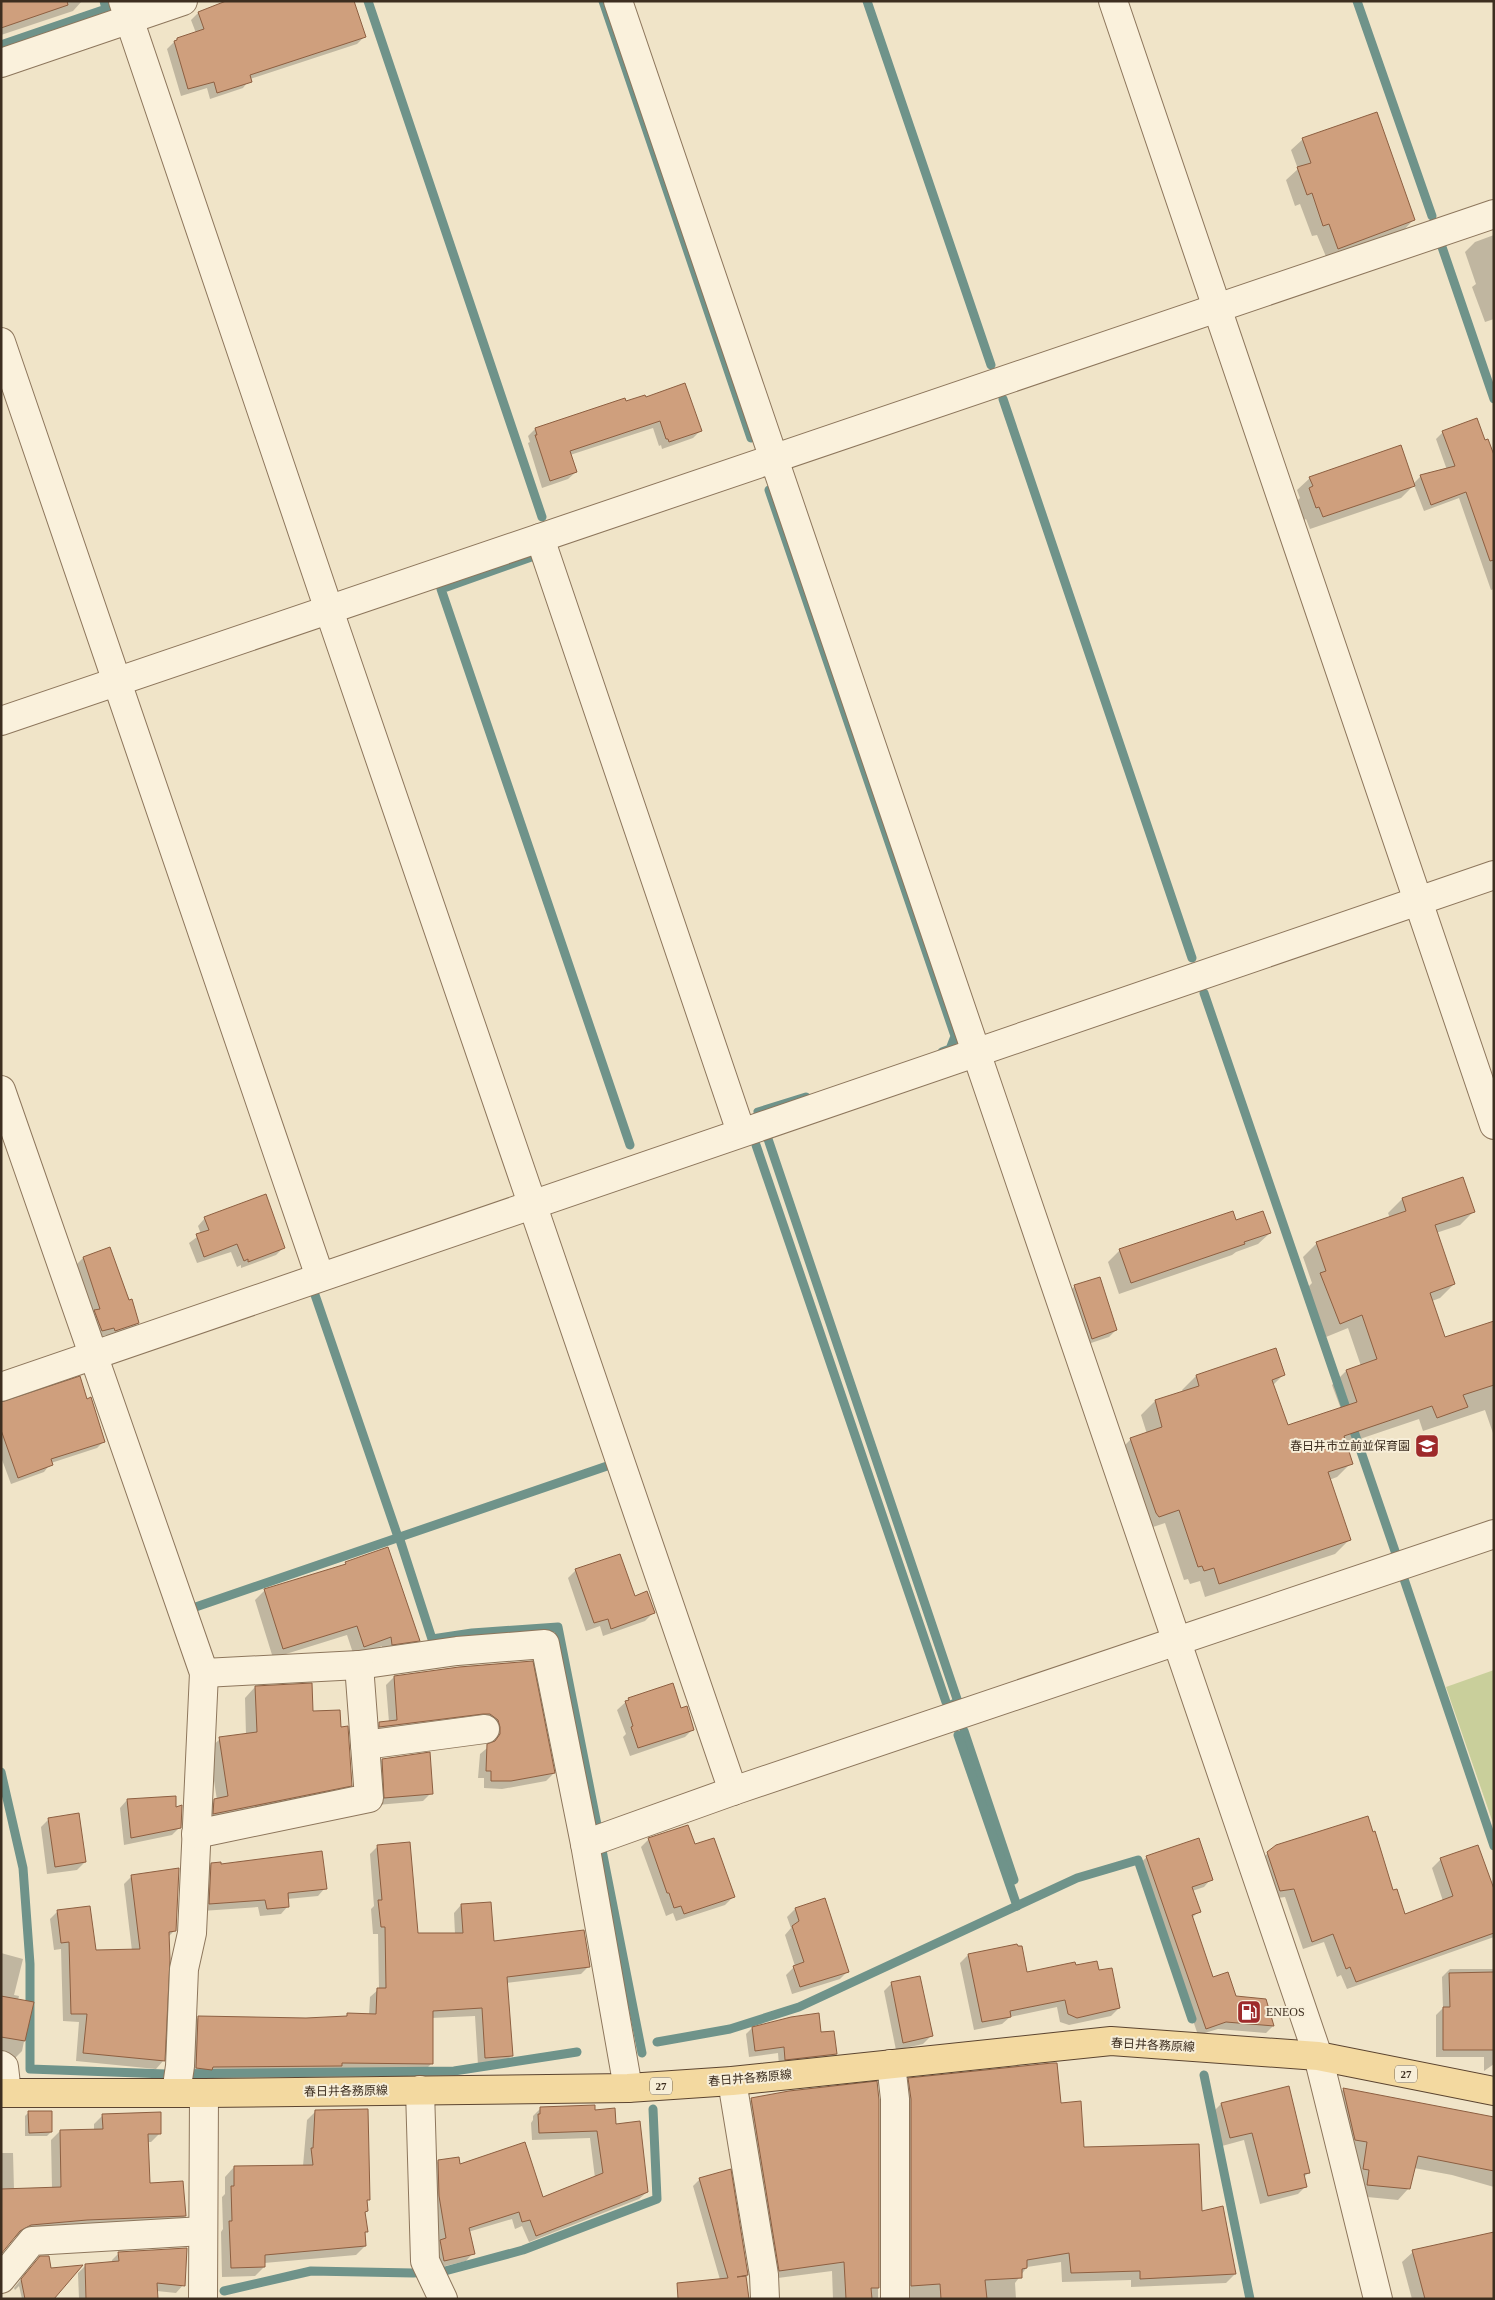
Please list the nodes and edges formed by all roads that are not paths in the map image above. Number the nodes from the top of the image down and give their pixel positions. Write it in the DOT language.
graph roads {
  1 [pos="183,1"];
  2 [pos="618,1"];
  3 [pos="1113,1"];
  4 [pos="126,10"];
  5 [pos="1,63"];
  6 [pos="1494,214"];
  7 [pos="1217,307"];
  8 [pos="1,342"];
  9 [pos="774,459"];
  10 [pos="540,538"];
  11 [pos="329,610"];
  12 [pos="116,682"];
  13 [pos="1,721"];
  14 [pos="1494,875"];
  15 [pos="1417,902"];
  16 [pos="974,1052"];
  17 [pos="1,1090"];
  18 [pos="1494,1125"];
  19 [pos="741,1132"];
  20 [pos="532,1204"];
  21 [pos="320,1277"];
  22 [pos="93,1356"];
  23 [pos="1,1387"];
  24 [pos="1494,1534"];
  25 [pos="1177,1642"];
  26 [pos="359,1665"];
  27 [pos="204,1673"];
  28 [pos="485,1729"];
  29 [pos="365,1745"];
  30 [pos="733,1791"];
  31 [pos="196,1834"];
  32 [pos="585,1844"];
  33 [pos="1318,2056"];
  34 [pos="891,2064"];
  35 [pos="1,2065"];
  36 [pos="732,2080"];
  37 [pos="628,2088"];
  38 [pos="420,2090"];
  39 [pos="1494,2092"];
  40 [pos="4,2093"];
  41 [pos="176,2093"];
  42 [pos="204,2093"];
  43 [pos="203,2231"];
  44 [pos="1,2279"];
  45 [pos="203,2299"];
  46 [pos="443,2299"];
  47 [pos="765,2299"];
  48 [pos="895,2299"];
  49 [pos="1378,2299"];
  1 -- 4 [label="street"];
  2 -- 9 [label="street"];
  3 -- 7 [label="street"];
  4 -- 5 [label="street"];
  4 -- 11 [label="street"];
  6 -- 7 [label="street"];
  7 -- 9 [label="street"];
  7 -- 15 [label="street"];
  8 -- 12 [label="street"];
  9 -- 10 [label="street"];
  9 -- 16 [label="street"];
  10 -- 11 [label="street"];
  10 -- 19 [label="street"];
  11 -- 12 [label="street"];
  11 -- 20 [label="street"];
  12 -- 13 [label="street"];
  12 -- 21 [label="street"];
  14 -- 15 [label="street"];
  15 -- 16 [label="street"];
  15 -- 18 [label="street"];
  16 -- 19 [label="street"];
  16 -- 25 [label="street"];
  17 -- 22 [label="street"];
  19 -- 20 [label="street"];
  20 -- 21 [label="street"];
  20 -- 30 [label="street"];
  21 -- 22 [label="street"];
  22 -- 23 [label="street"];
  22 -- 27 [label="street"];
  24 -- 25 [label="street"];
  25 -- 30 [label="street"];
  25 -- 33 [label="street"];
  26 -- 27 [label="street"];
  26 -- 29 [label="street"];
  26 -- 32 [label="street"];
  27 -- 31 [label="street"];
  28 -- 29 [label="street"];
  29 -- 31 [label="street"];
  30 -- 32 [label="street"];
  31 -- 41 [label="street"];
  32 -- 37 [label="street"];
  33 -- 34 [label="main road, 春日井各務原線 / 27"];
  33 -- 39 [label="main road, 春日井各務原線 / 27"];
  33 -- 49 [label="street"];
  34 -- 36 [label="main road, 春日井各務原線 / 27"];
  34 -- 48 [label="street"];
  35 -- 40 [label="street"];
  36 -- 37 [label="main road, 春日井各務原線 / 27"];
  36 -- 47 [label="street"];
  37 -- 38 [label="main road, 春日井各務原線 / 27"];
  38 -- 42 [label="main road, 春日井各務原線 / 27"];
  38 -- 46 [label="street"];
  40 -- 41 [label="main road, 春日井各務原線 / 27"];
  41 -- 42 [label="main road, 春日井各務原線 / 27"];
  42 -- 43 [label="street"];
  43 -- 44 [label="street"];
  43 -- 45 [label="street"];
}
